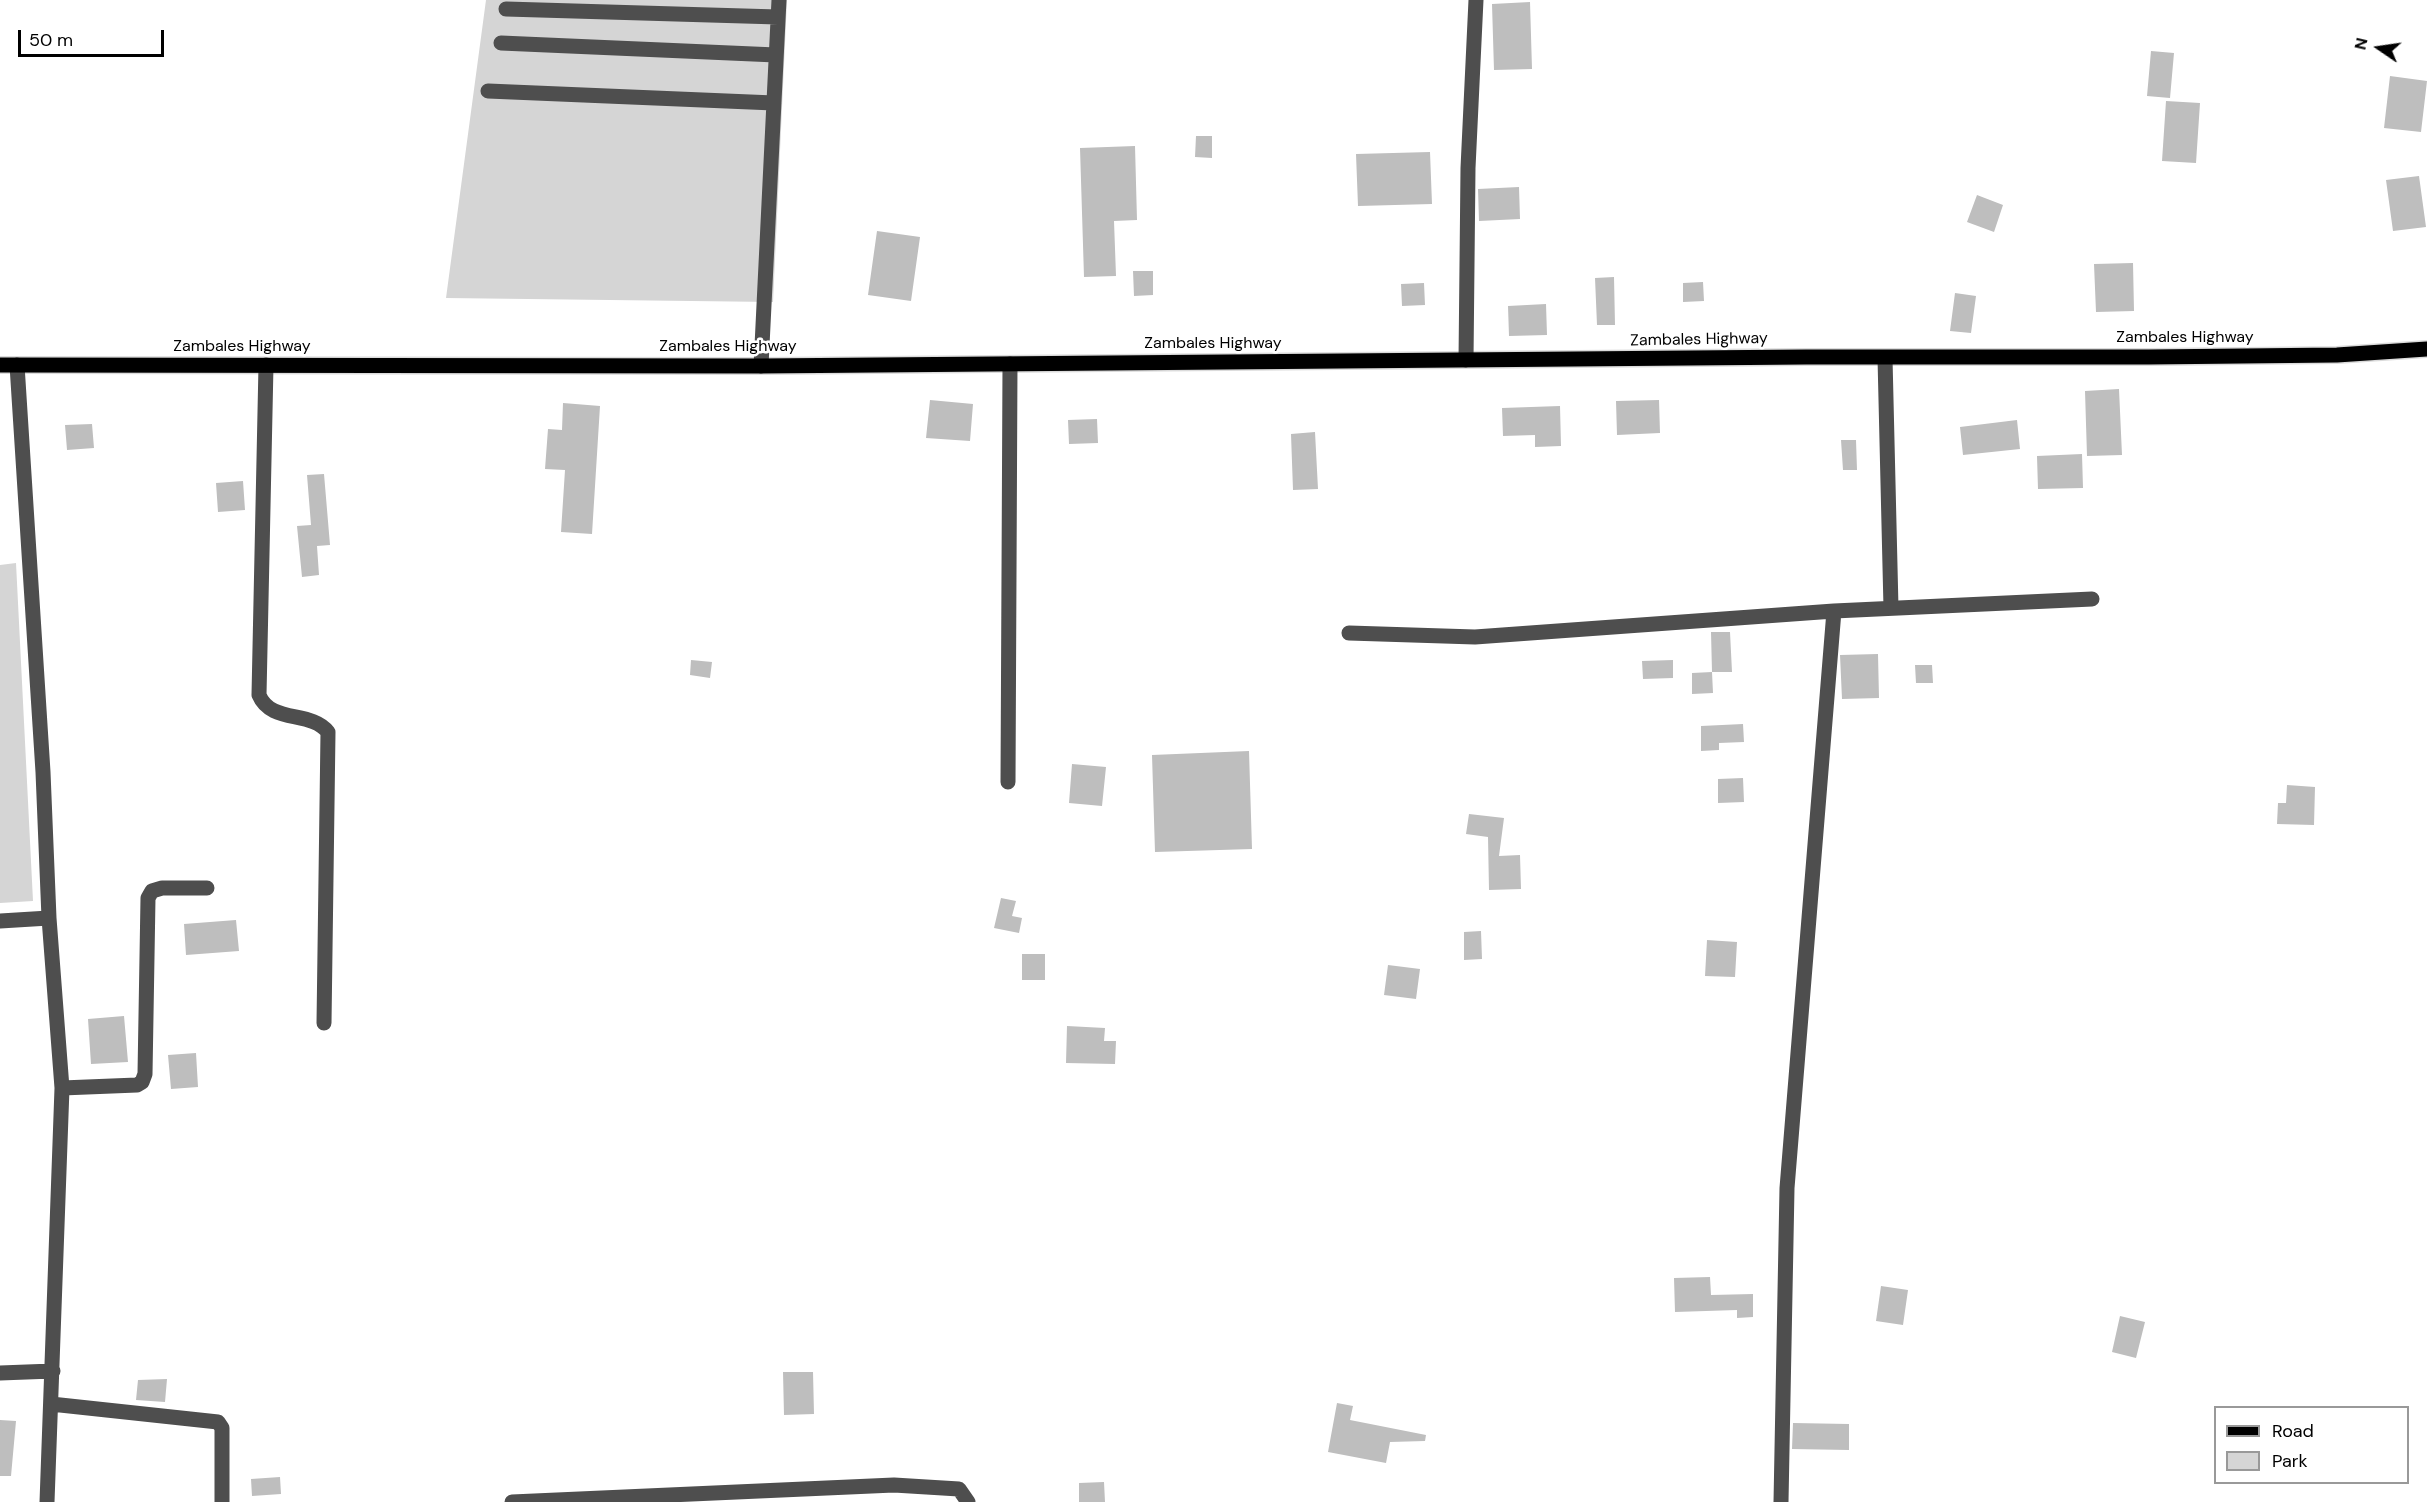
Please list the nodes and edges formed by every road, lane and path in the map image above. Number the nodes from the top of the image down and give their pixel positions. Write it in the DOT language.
graph roads {
  1 [pos="779,0"];
  2 [pos="1476,0"];
  3 [pos="506,9"];
  4 [pos="778,17"];
  5 [pos="501,43"];
  6 [pos="776,55"];
  7 [pos="488,91"];
  8 [pos="774,103"];
  9 [pos="2427,349"];
  10 [pos="1885,358"];
  11 [pos="1466,360"];
  12 [pos="1010,364"];
  13 [pos="0,365"];
  14 [pos="17,365"];
  15 [pos="266,365"];
  16 [pos="761,366"];
  17 [pos="2092,599"];
  18 [pos="1891,608"];
  19 [pos="1834,611"];
  20 [pos="1349,633"];
  21 [pos="1008,782"];
  22 [pos="207,888"];
  23 [pos="49,918"];
  24 [pos="0,921"];
  25 [pos="324,1023"];
  26 [pos="62,1088"];
  27 [pos="53,1371"];
  28 [pos="0,1373"];
  29 [pos="51,1404"];
  30 [pos="47,1502"];
  31 [pos="222,1502"];
  32 [pos="512,1502"];
  33 [pos="968,1502"];
  34 [pos="1781,1502"];
  1 -- 4 [label="street"];
  2 -- 11 [label="street"];
  3 -- 4 [label="street"];
  4 -- 6 [label="street"];
  5 -- 6 [label="street"];
  6 -- 8 [label="street"];
  7 -- 8 [label="street"];
  8 -- 16 [label="street"];
  9 -- 10 [label="main road, Zambales Highway"];
  10 -- 11 [label="main road, Zambales Highway"];
  10 -- 18 [label="street"];
  11 -- 12 [label="main road, Zambales Highway"];
  12 -- 16 [label="main road, Zambales Highway"];
  12 -- 21 [label="street"];
  13 -- 14 [label="main road, Zambales Highway"];
  14 -- 15 [label="main road, Zambales Highway"];
  14 -- 23 [label="street"];
  15 -- 16 [label="main road, Zambales Highway"];
  15 -- 25 [label="street"];
  17 -- 18 [label="street"];
  18 -- 19 [label="street"];
  19 -- 20 [label="street"];
  19 -- 34 [label="street"];
  22 -- 26 [label="street"];
  23 -- 24 [label="street"];
  23 -- 26 [label="street"];
  26 -- 27 [label="street"];
  27 -- 28 [label="street"];
  27 -- 29 [label="street"];
  29 -- 30 [label="street"];
  29 -- 31 [label="street"];
  32 -- 33 [label="street"];
}
